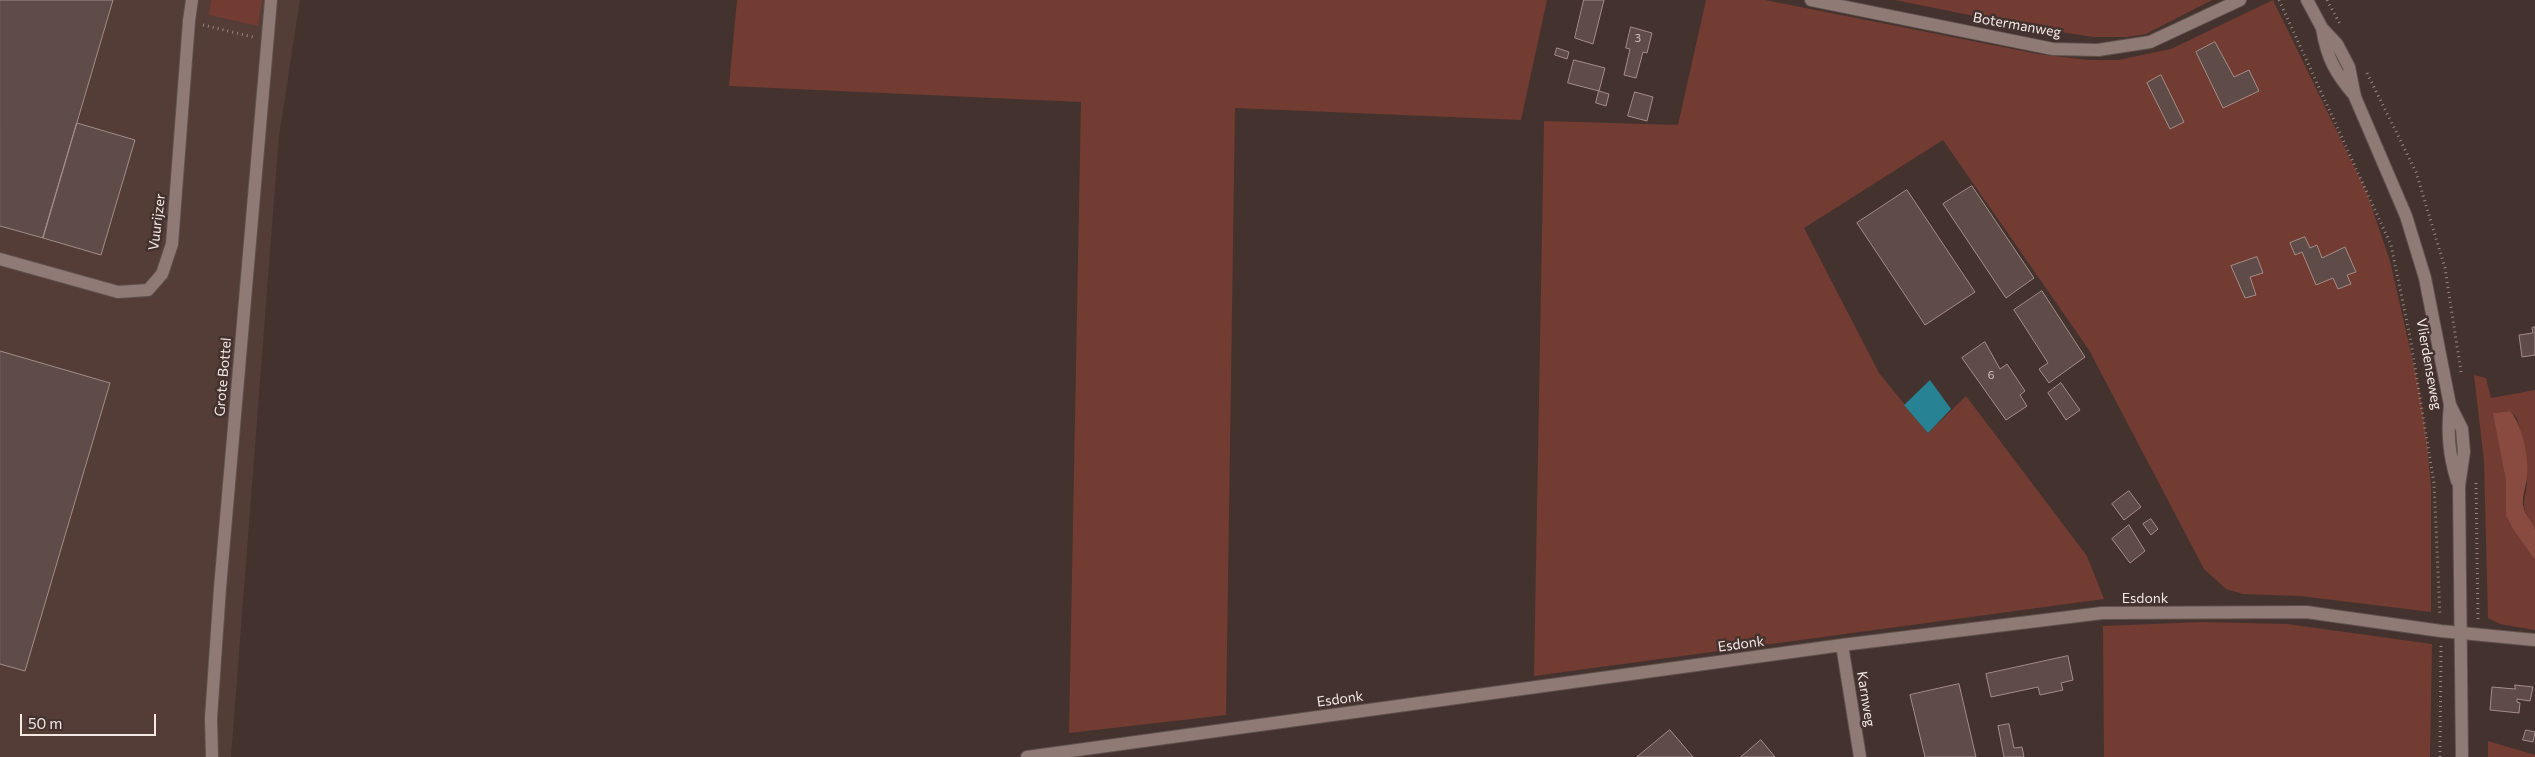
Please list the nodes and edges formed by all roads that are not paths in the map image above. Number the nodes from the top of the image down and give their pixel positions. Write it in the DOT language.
graph roads {
  1 [pos="192,0"];
  2 [pos="271,0"];
  3 [pos="1811,0"];
  4 [pos="2240,0"];
  5 [pos="2307,0"];
  6 [pos="0,259"];
  7 [pos="2462,633"];
  8 [pos="2535,640"];
  9 [pos="1842,645"];
  10 [pos="212,757"];
  11 [pos="1027,757"];
  12 [pos="1860,757"];
  13 [pos="2462,757"];
  1 -- 6 [label="street, Vuurijzer"];
  2 -- 10 [label="street, Grote Bottel"];
  3 -- 4 [label="street, Botermanweg"];
  5 -- 7 [label="street, Vlierdenseweg"];
  7 -- 8 [label="street, Esdonk"];
  7 -- 9 [label="street, Esdonk"];
  7 -- 13 [label="street, Vlierdenseweg"];
  9 -- 11 [label="street, Esdonk"];
  9 -- 12 [label="street, Karnweg"];
}
